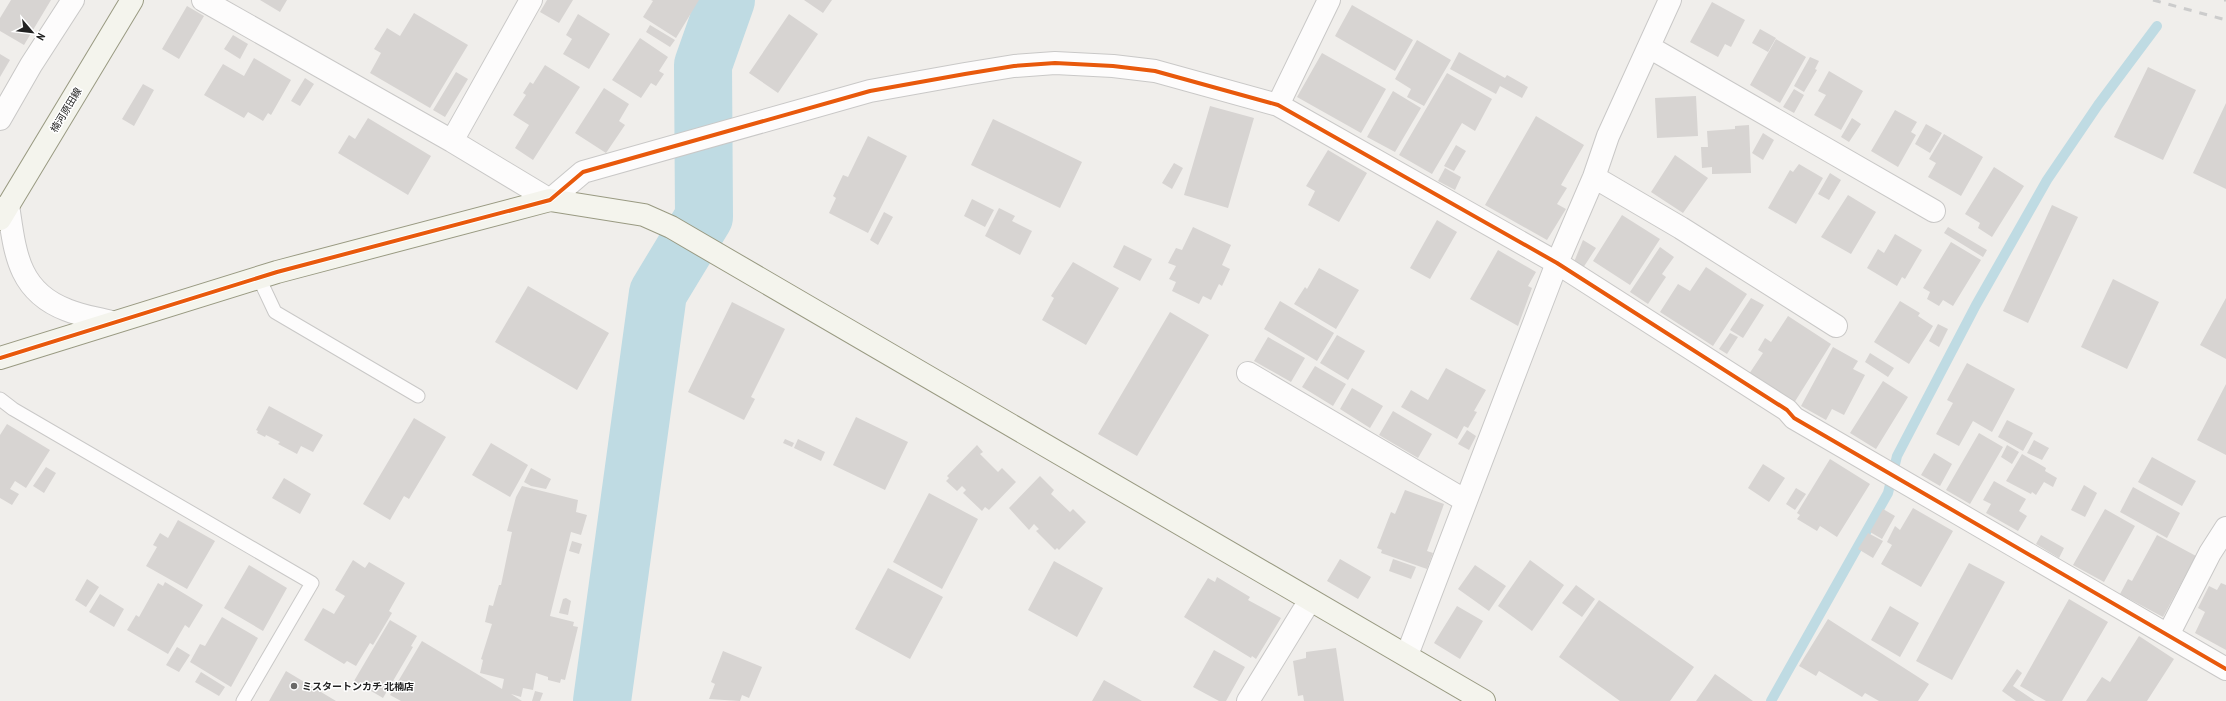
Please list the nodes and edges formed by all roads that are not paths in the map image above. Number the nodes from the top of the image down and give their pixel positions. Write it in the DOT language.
graph roads {
  1 [pos="73,0"];
  2 [pos="132,0"];
  3 [pos="203,0"];
  4 [pos="531,0"];
  5 [pos="1330,0"];
  6 [pos="1670,0"];
  7 [pos="230,9"];
  8 [pos="1649,47"];
  9 [pos="1278,105"];
  10 [pos="0,119"];
  11 [pos="452,141"];
  12 [pos="1594,177"];
  13 [pos="550,200"];
  14 [pos="1934,210"];
  15 [pos="4,212"];
  16 [pos="1557,263"];
  17 [pos="259,278"];
  18 [pos="111,322"];
  19 [pos="1836,326"];
  20 [pos="0,358"];
  21 [pos="1248,373"];
  22 [pos="418,396"];
  23 [pos="0,398"];
  24 [pos="1466,500"];
  25 [pos="2226,528"];
  26 [pos="1310,600"];
  27 [pos="2168,635"];
  28 [pos="1407,655"];
  29 [pos="2226,669"];
  30 [pos="243,701"];
  31 [pos="1248,701"];
  32 [pos="1484,701"];
  1 -- 10 [label="street"];
  2 -- 15 [label="street, 楠河原田線"];
  3 -- 7 [label="street"];
  4 -- 11 [label="street"];
  5 -- 9 [label="street"];
  6 -- 8 [label="street"];
  7 -- 11 [label="street"];
  8 -- 12 [label="street"];
  8 -- 14 [label="street"];
  9 -- 13 [label="street"];
  9 -- 16 [label="street"];
  11 -- 13 [label="street"];
  12 -- 16 [label="street"];
  12 -- 19 [label="street"];
  13 -- 17 [label="street"];
  13 -- 26 [label="street"];
  15 -- 18 [label="street"];
  16 -- 24 [label="street"];
  16 -- 27 [label="street"];
  17 -- 18 [label="street"];
  17 -- 22 [label="lane"];
  18 -- 20 [label="street"];
  21 -- 24 [label="street"];
  23 -- 30 [label="lane"];
  24 -- 28 [label="street"];
  25 -- 27 [label="street"];
  26 -- 28 [label="street"];
  26 -- 31 [label="street"];
  27 -- 29 [label="street"];
  28 -- 32 [label="street"];
}
